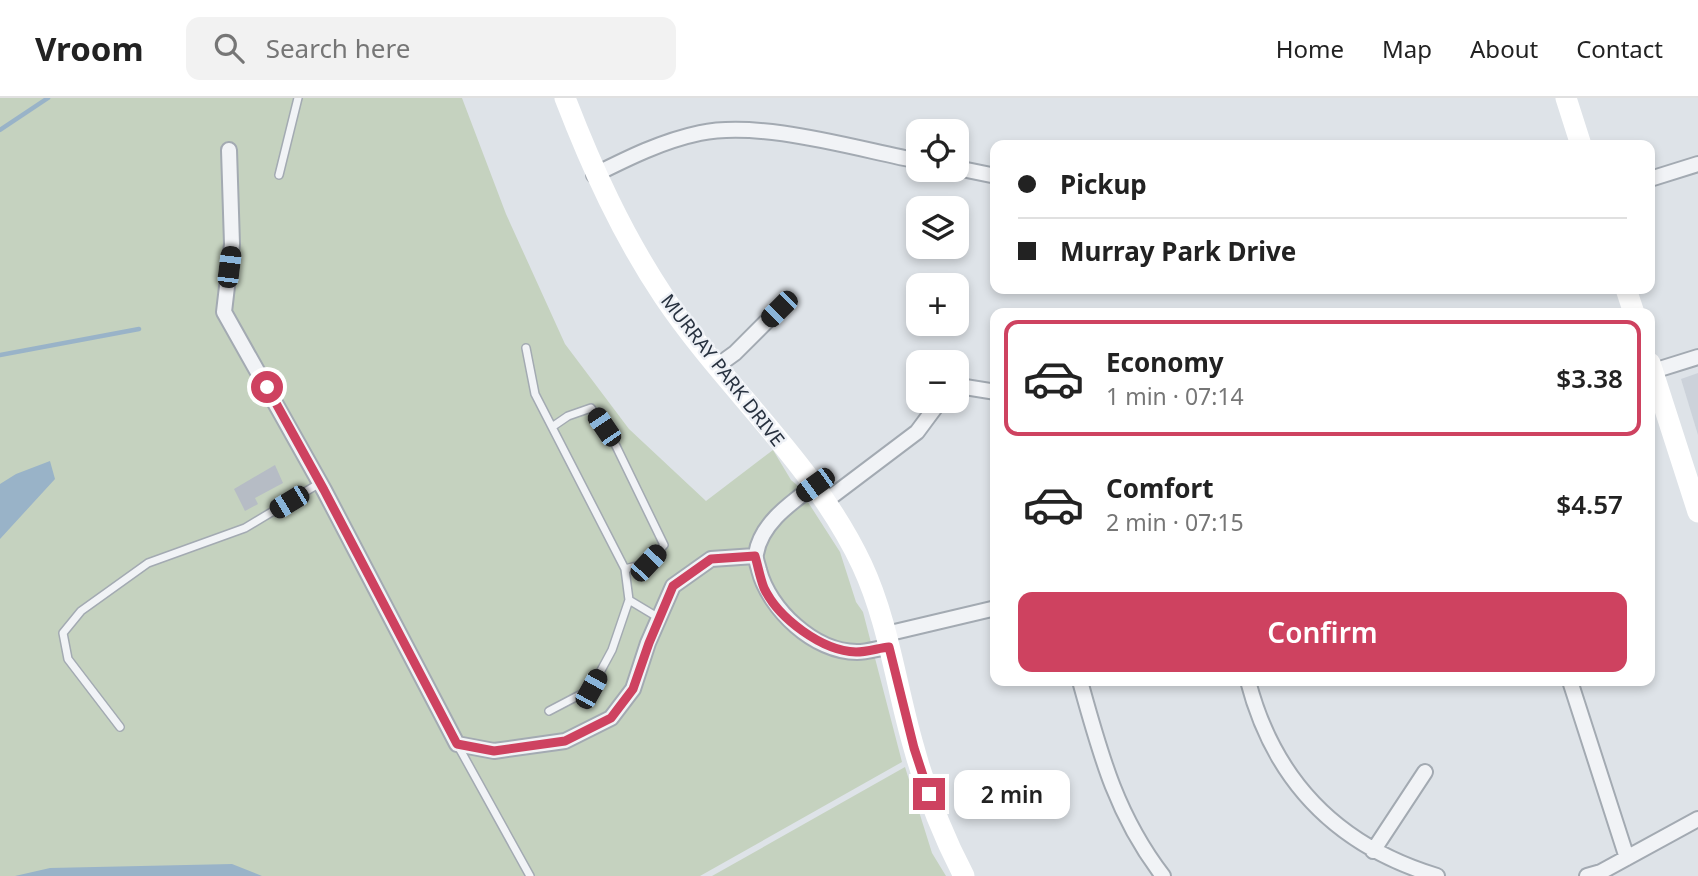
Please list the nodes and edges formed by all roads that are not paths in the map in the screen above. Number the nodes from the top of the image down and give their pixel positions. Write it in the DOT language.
graph roads {
  1 [pos="298,98"];
  2 [pos="565,98"];
  3 [pos="1566,98"];
  4 [pos="1579,140"];
  5 [pos="229,150"];
  6 [pos="906,158"];
  7 [pos="1698,164"];
  8 [pos="969,170"];
  9 [pos="279,174"];
  10 [pos="594,175"];
  11 [pos="990,175"];
  12 [pos="1655,177"];
  13 [pos="779,309"];
  14 [pos="526,348"];
  15 [pos="1698,358"];
  16 [pos="718,366"];
  17 [pos="1655,368"];
  18 [pos="1655,381"];
  19 [pos="969,388"];
  20 [pos="990,391"];
  21 [pos="931,413"];
  22 [pos="552,427"];
  23 [pos="320,483"];
  24 [pos="821,493"];
  25 [pos="1698,512"];
  26 [pos="755,556"];
  27 [pos="625,569"];
  28 [pos="629,600"];
  29 [pos="990,610"];
  30 [pos="659,618"];
  31 [pos="888,640"];
  32 [pos="1081,686"];
  33 [pos="1249,686"];
  34 [pos="1572,686"];
  35 [pos="549,711"];
  36 [pos="120,727"];
  37 [pos="457,744"];
  38 [pos="1425,772"];
  39 [pos="1698,819"];
  40 [pos="1373,851"];
  41 [pos="1627,858"];
  42 [pos="530,876"];
  43 [pos="964,876"];
  44 [pos="1163,876"];
  45 [pos="1437,876"];
  46 [pos="1587,876"];
  1 -- 9 [label="lane"];
  2 -- 10 [label="street, MURRAY PARK DRIVE"];
  3 -- 4 [label="street"];
  5 -- 23 [label="street"];
  6 -- 10 [label="street"];
  7 -- 12 [label="street"];
  8 -- 11 [label="street"];
  10 -- 16 [label="street, MURRAY PARK DRIVE"];
  13 -- 16 [label="street"];
  14 -- 22 [label="lane"];
  15 -- 17 [label="street"];
  16 -- 24 [label="street, MURRAY PARK DRIVE"];
  18 -- 25 [label="street"];
  19 -- 20 [label="street"];
  21 -- 24 [label="street"];
  22 -- 27 [label="lane"];
  22 -- 27 [label="lane"];
  23 -- 36 [label="lane"];
  23 -- 37 [label="street"];
  24 -- 26 [label="street"];
  24 -- 31 [label="street, MURRAY PARK DRIVE"];
  26 -- 30 [label="street"];
  26 -- 31 [label="street"];
  27 -- 28 [label="lane"];
  28 -- 30 [label="lane"];
  28 -- 35 [label="lane"];
  29 -- 31 [label="street"];
  30 -- 37 [label="street"];
  31 -- 43 [label="street, MURRAY PARK DRIVE"];
  32 -- 44 [label="street"];
  33 -- 40 [label="street"];
  34 -- 41 [label="street"];
  37 -- 42 [label="lane"];
  38 -- 40 [label="street"];
  39 -- 41 [label="street"];
  40 -- 45 [label="street"];
  41 -- 46 [label="street"];
}
